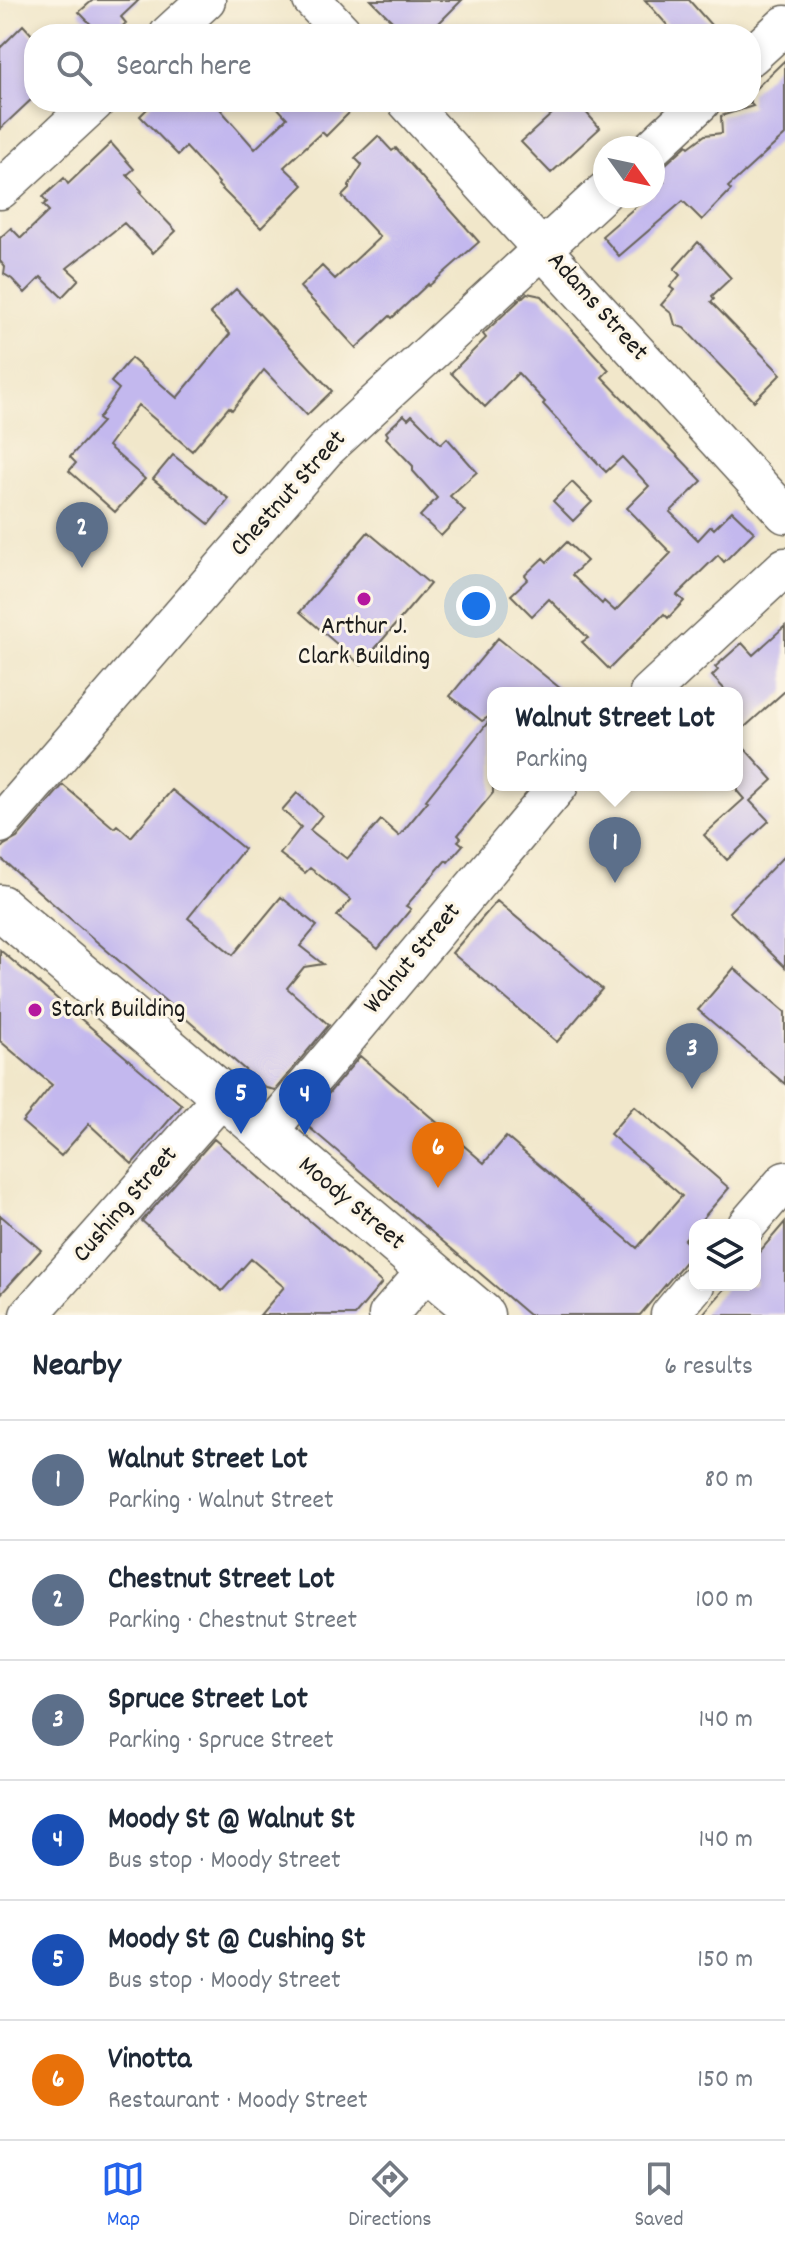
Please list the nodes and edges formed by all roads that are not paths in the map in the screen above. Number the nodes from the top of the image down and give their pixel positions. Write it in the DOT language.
graph roads {
  1 [pos="206,0"];
  2 [pos="312,0"];
  3 [pos="180,24"];
  4 [pos="335,24"];
  5 [pos="785,25"];
  6 [pos="761,47"];
  7 [pos="84,112"];
  8 [pos="416,112"];
  9 [pos="690,112"];
  10 [pos="665,136"];
  11 [pos="0,190"];
  12 [pos="593,202"];
  13 [pos="543,248"];
  14 [pos="785,514"];
  15 [pos="785,567"];
  16 [pos="655,687"];
  17 [pos="554,791"];
  18 [pos="0,824"];
  19 [pos="0,907"];
  20 [pos="223,1096"];
  21 [pos="267,1133"];
  22 [pos="785,1181"];
  23 [pos="752,1219"];
  24 [pos="428,1269"];
  25 [pos="690,1291"];
  26 [pos="29,1315"];
  27 [pos="388,1315"];
  28 [pos="482,1315"];
  29 [pos="670,1315"];
  1 -- 3 [label="street"];
  2 -- 4 [label="street"];
  5 -- 6 [label="street"];
  7 -- 11 [label="street"];
  8 -- 13 [label="street, Adams Street"];
  9 -- 10 [label="street"];
  12 -- 13 [label="street, Chestnut Street"];
  13 -- 14 [label="street, Adams Street"];
  13 -- 18 [label="street, Chestnut Street"];
  15 -- 16 [label="street"];
  17 -- 21 [label="street, Walnut Street"];
  19 -- 20 [label="main road, Moody Street"];
  20 -- 21 [label="main road, Moody Street"];
  20 -- 26 [label="street, Cushing Street"];
  21 -- 24 [label="main road, Moody Street"];
  22 -- 23 [label="street"];
  24 -- 27 [label="street"];
  24 -- 28 [label="main road, Moody Street"];
  25 -- 29 [label="street"];
}
